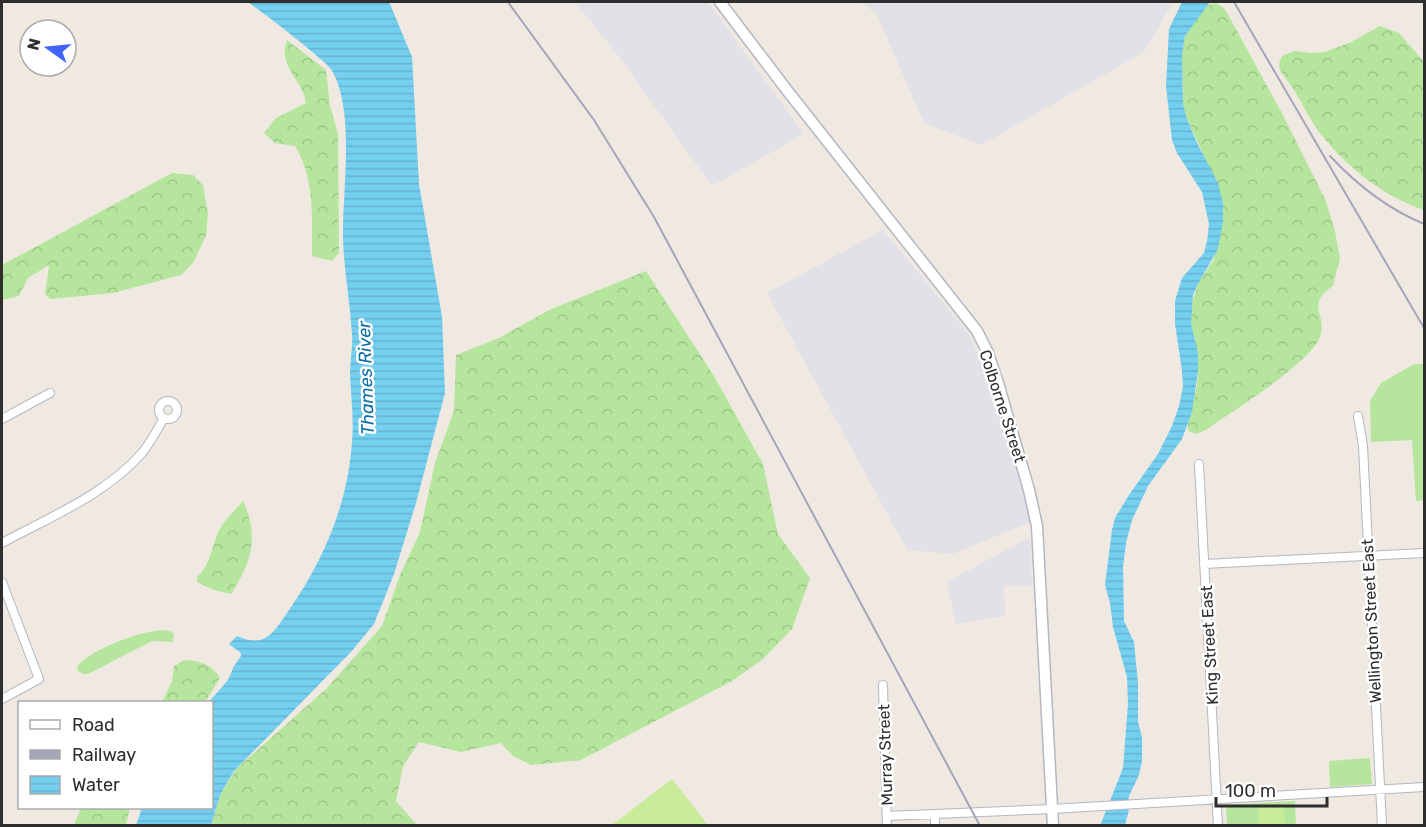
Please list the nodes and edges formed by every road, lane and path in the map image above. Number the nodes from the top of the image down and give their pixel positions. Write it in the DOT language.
graph roads {
  1 [pos="720,2"];
  2 [pos="50,393"];
  3 [pos="1358,417"];
  4 [pos="2,418"];
  5 [pos="164,418"];
  6 [pos="1199,464"];
  7 [pos="2,543"];
  8 [pos="1425,553"];
  9 [pos="1368,554"];
  10 [pos="1204,564"];
  11 [pos="2,582"];
  12 [pos="882,685"];
  13 [pos="2,699"];
  14 [pos="1425,787"];
  15 [pos="1379,790"];
  16 [pos="1217,798"];
  17 [pos="1052,809"];
  18 [pos="935,814"];
  19 [pos="887,816"];
  20 [pos="887,825"];
  21 [pos="935,825"];
  22 [pos="1053,825"];
  23 [pos="1218,825"];
  24 [pos="1382,825"];
  1 -- 17 [label="street, Colborne Street"];
  2 -- 4 [label="street"];
  3 -- 9 [label="street, Wellington Street East"];
  5 -- 7 [label="street"];
  6 -- 10 [label="street, King Street East"];
  8 -- 9 [label="street"];
  9 -- 10 [label="street"];
  9 -- 15 [label="street, Wellington Street East"];
  10 -- 16 [label="street, King Street East"];
  11 -- 13 [label="street"];
  12 -- 19 [label="street, Murray Street"];
  14 -- 15 [label="street"];
  15 -- 16 [label="street"];
  15 -- 24 [label="street, Wellington Street East"];
  16 -- 17 [label="street"];
  16 -- 23 [label="street, King Street East"];
  17 -- 18 [label="street"];
  17 -- 22 [label="street, Colborne Street"];
  18 -- 19 [label="street"];
  18 -- 21 [label="street"];
  19 -- 20 [label="street, Murray Street"];
}
